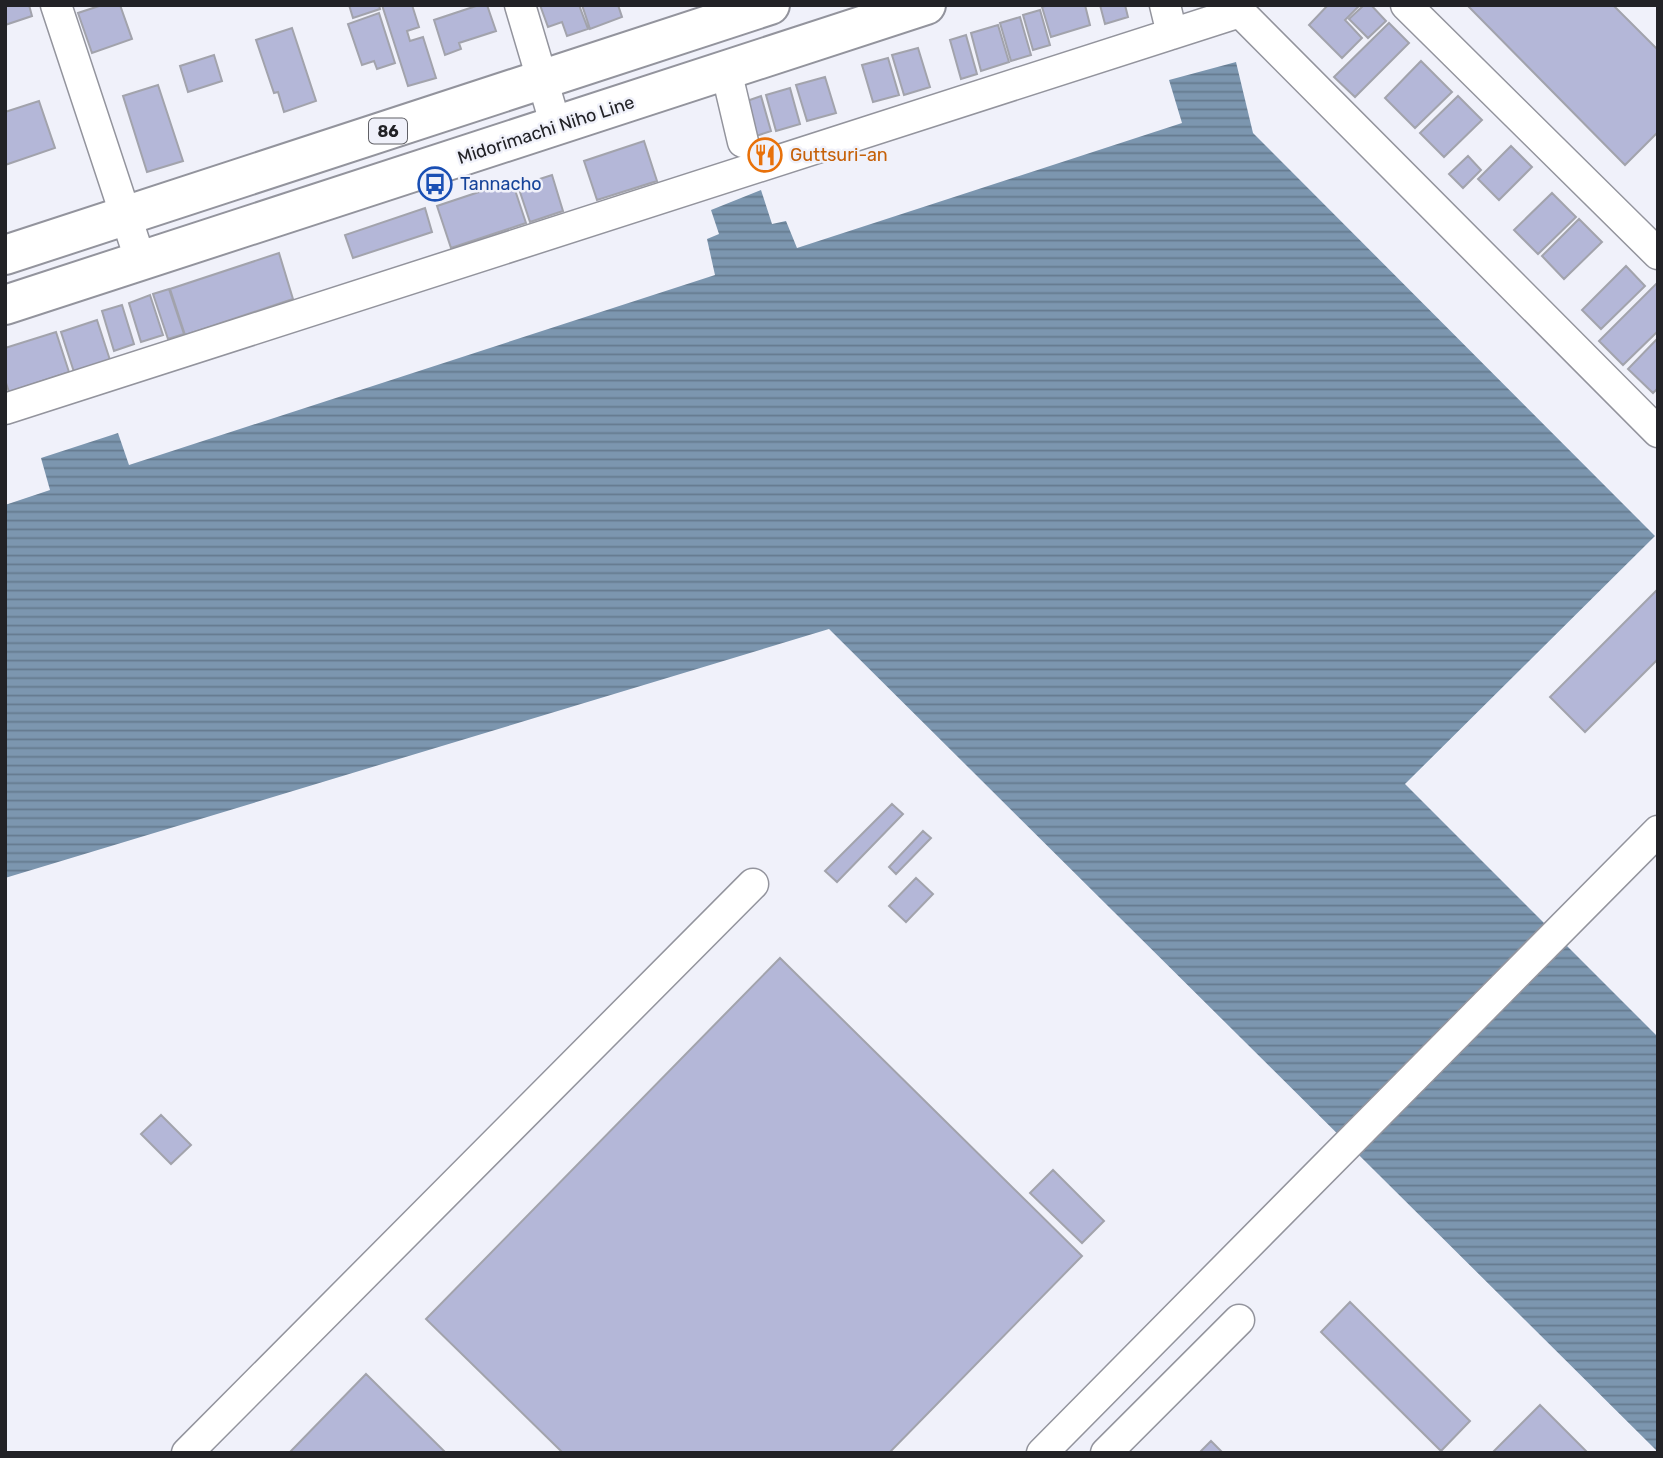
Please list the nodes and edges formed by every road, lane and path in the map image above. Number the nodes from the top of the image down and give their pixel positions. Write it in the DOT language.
graph roads {
  1 [pos="56,5"];
  2 [pos="520,5"];
  3 [pos="770,5"];
  4 [pos="926,5"];
  5 [pos="1165,5"];
  6 [pos="1406,5"];
  7 [pos="1172,34"];
  8 [pos="726,70"];
  9 [pos="543,80"];
  10 [pos="556,126"];
  11 [pos="743,142"];
  12 [pos="126,216"];
  13 [pos="1658,254"];
  14 [pos="5,255"];
  15 [pos="141,262"];
  16 [pos="5,305"];
  17 [pos="5,409"];
  18 [pos="1658,432"];
  19 [pos="1658,831"];
  20 [pos="753,884"];
  21 [pos="1239,1320"];
  22 [pos="187,1453"];
  23 [pos="1042,1453"];
  24 [pos="1106,1453"];
  1 -- 12 [label="street"];
  2 -- 9 [label="street"];
  3 -- 9 [label="main road, 86"];
  4 -- 8 [label="main road, Midorimachi Niho Line"];
  5 -- 7 [label="street"];
  6 -- 13 [label="street"];
  7 -- 17 [label="street"];
  7 -- 18 [label="street"];
  8 -- 10 [label="main road, Midorimachi Niho Line"];
  8 -- 11 [label="street"];
  9 -- 10 [label="street"];
  9 -- 12 [label="main road, 86"];
  10 -- 15 [label="main road, Midorimachi Niho Line"];
  12 -- 14 [label="main road, 86"];
  12 -- 15 [label="street"];
  15 -- 16 [label="main road, Midorimachi Niho Line"];
  19 -- 23 [label="street"];
  20 -- 22 [label="street"];
  21 -- 24 [label="street"];
}
